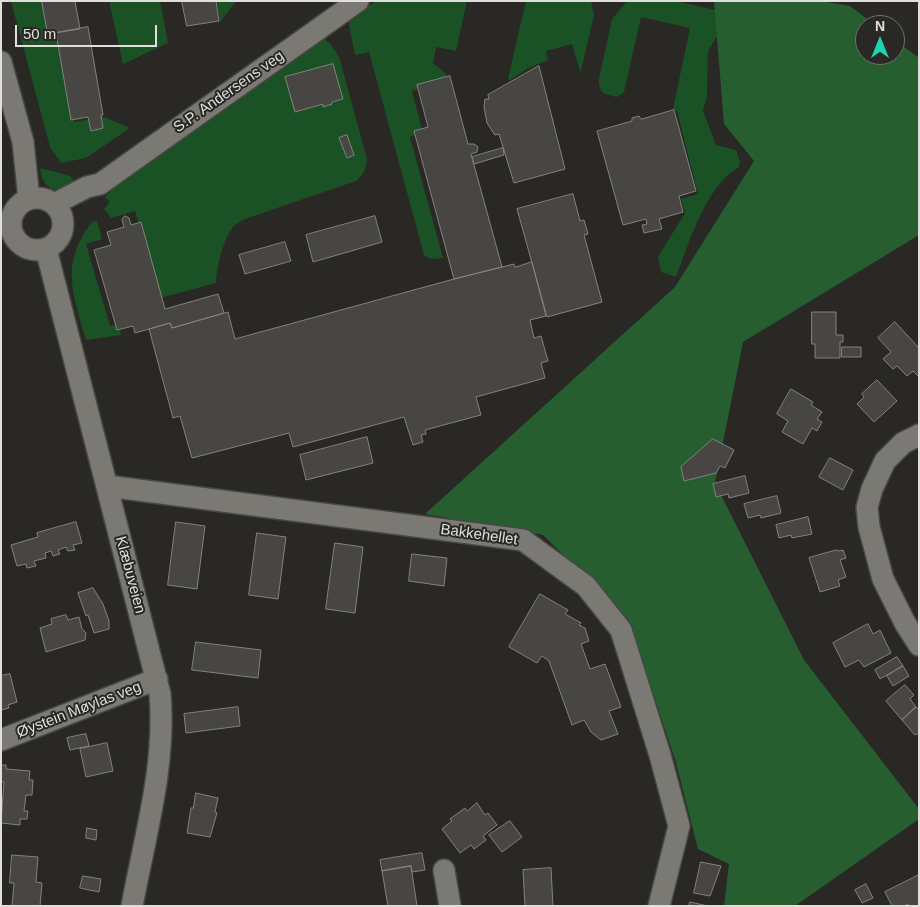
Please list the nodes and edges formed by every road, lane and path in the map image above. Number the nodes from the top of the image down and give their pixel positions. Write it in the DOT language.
graph roads {
  1 [pos="358,1"];
  2 [pos="1,62"];
  3 [pos="29,199"];
  4 [pos="59,211"];
  5 [pos="8,237"];
  6 [pos="46,249"];
  7 [pos="919,435"];
  8 [pos="107,486"];
  9 [pos="919,646"];
  10 [pos="157,679"];
  11 [pos="1,740"];
  12 [pos="444,870"];
  13 [pos="132,906"];
  14 [pos="450,906"];
  15 [pos="659,906"];
  1 -- 4 [label="street, S.P. Andersens veg"];
  2 -- 3 [label="street"];
  3 -- 4 [label="street"];
  3 -- 5 [label="street"];
  4 -- 6 [label="street"];
  5 -- 6 [label="street"];
  6 -- 8 [label="street, Klæbuveien"];
  7 -- 9 [label="street"];
  8 -- 10 [label="street, Klæbuveien"];
  8 -- 15 [label="street, Bakkehellet"];
  10 -- 11 [label="street, Øystein Møylas veg"];
  10 -- 13 [label="street, Klæbuveien"];
  12 -- 14 [label="street"];
}
